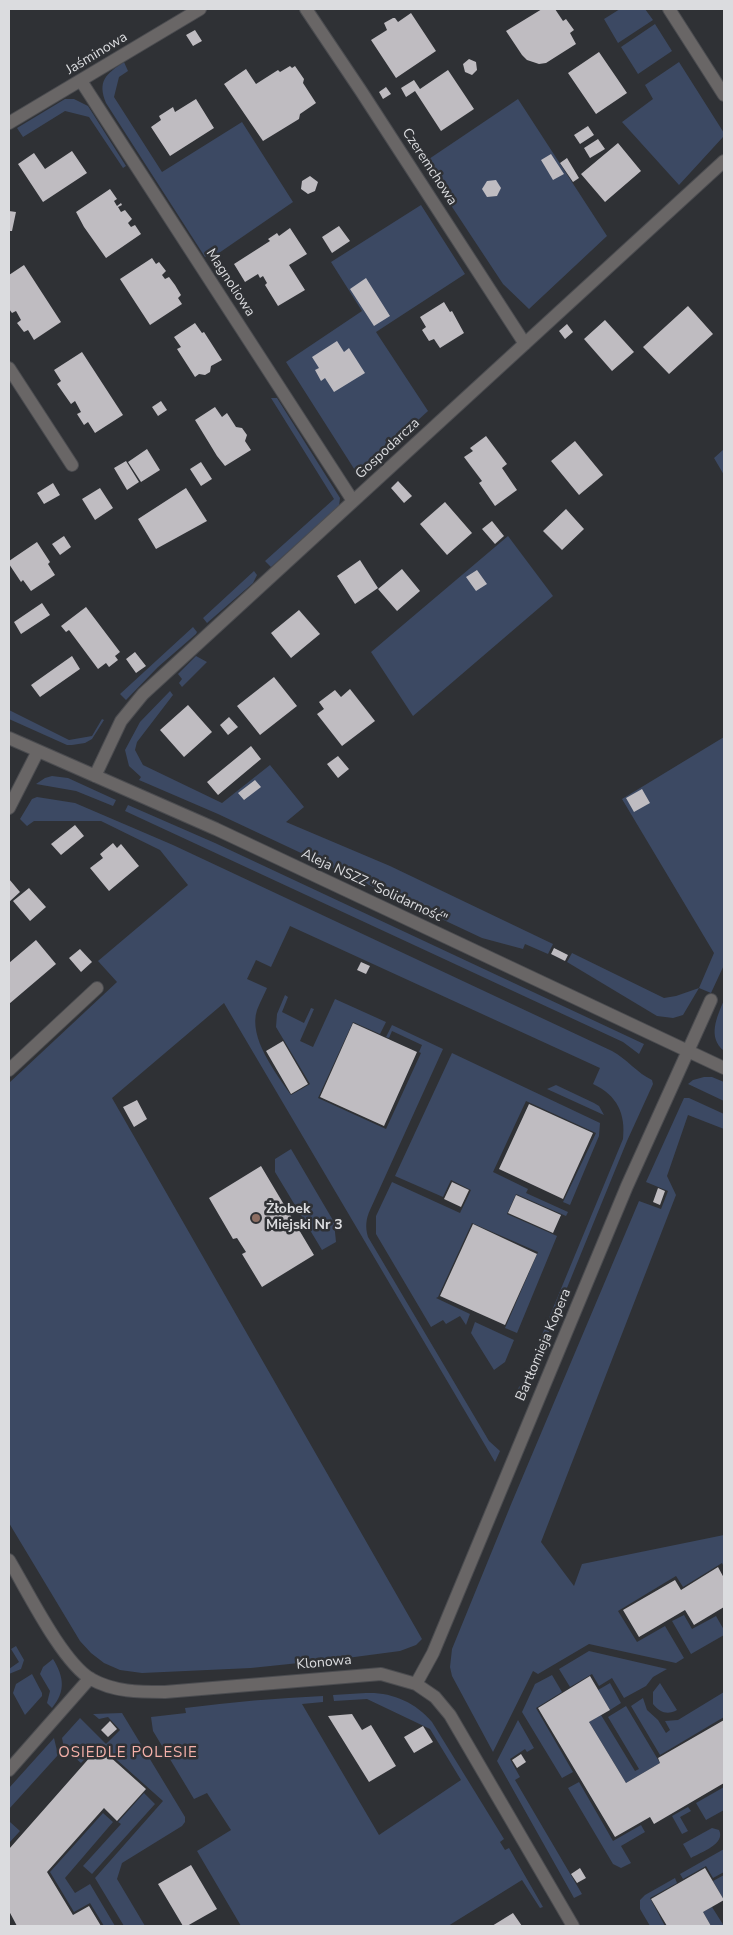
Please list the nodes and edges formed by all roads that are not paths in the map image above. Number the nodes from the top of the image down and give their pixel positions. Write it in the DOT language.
graph roads {
  1 [pos="200,9"];
  2 [pos="306,9"];
  3 [pos="668,9"];
  4 [pos="81,81"];
  5 [pos="724,95"];
  6 [pos="9,123"];
  7 [pos="724,161"];
  8 [pos="525,344"];
  9 [pos="9,368"];
  10 [pos="72,465"];
  11 [pos="353,501"];
  12 [pos="9,738"];
  13 [pos="38,751"];
  14 [pos="95,776"];
  15 [pos="9,808"];
  16 [pos="97,988"];
  17 [pos="711,1000"];
  18 [pos="688,1050"];
  19 [pos="724,1068"];
  20 [pos="9,1070"];
  21 [pos="9,1560"];
  22 [pos="90,1678"];
  23 [pos="416,1684"];
  24 [pos="9,1770"];
  25 [pos="573,1926"];
  1 -- 4 [label="street, Jaśminowa"];
  2 -- 8 [label="street, Czeremchowa"];
  3 -- 5 [label="street"];
  4 -- 6 [label="street, Jaśminowa"];
  4 -- 11 [label="street, Magnoliowa"];
  7 -- 8 [label="street, Gospodarcza"];
  8 -- 11 [label="street, Gospodarcza"];
  9 -- 10 [label="street"];
  11 -- 14 [label="street, Gospodarcza"];
  12 -- 13 [label="street, Aleja NSZZ \"Solidarność\""];
  13 -- 14 [label="street, Aleja NSZZ \"Solidarność\""];
  13 -- 15 [label="street"];
  14 -- 18 [label="street, Aleja NSZZ \"Solidarność\""];
  16 -- 20 [label="street"];
  17 -- 18 [label="street, Bartłomieja Kopera"];
  18 -- 19 [label="street, Aleja NSZZ \"Solidarność\""];
  18 -- 23 [label="street, Bartłomieja Kopera"];
  21 -- 22 [label="street, Klonowa"];
  22 -- 23 [label="street, Klonowa"];
  22 -- 24 [label="street"];
  23 -- 25 [label="street, Klonowa"];
}
